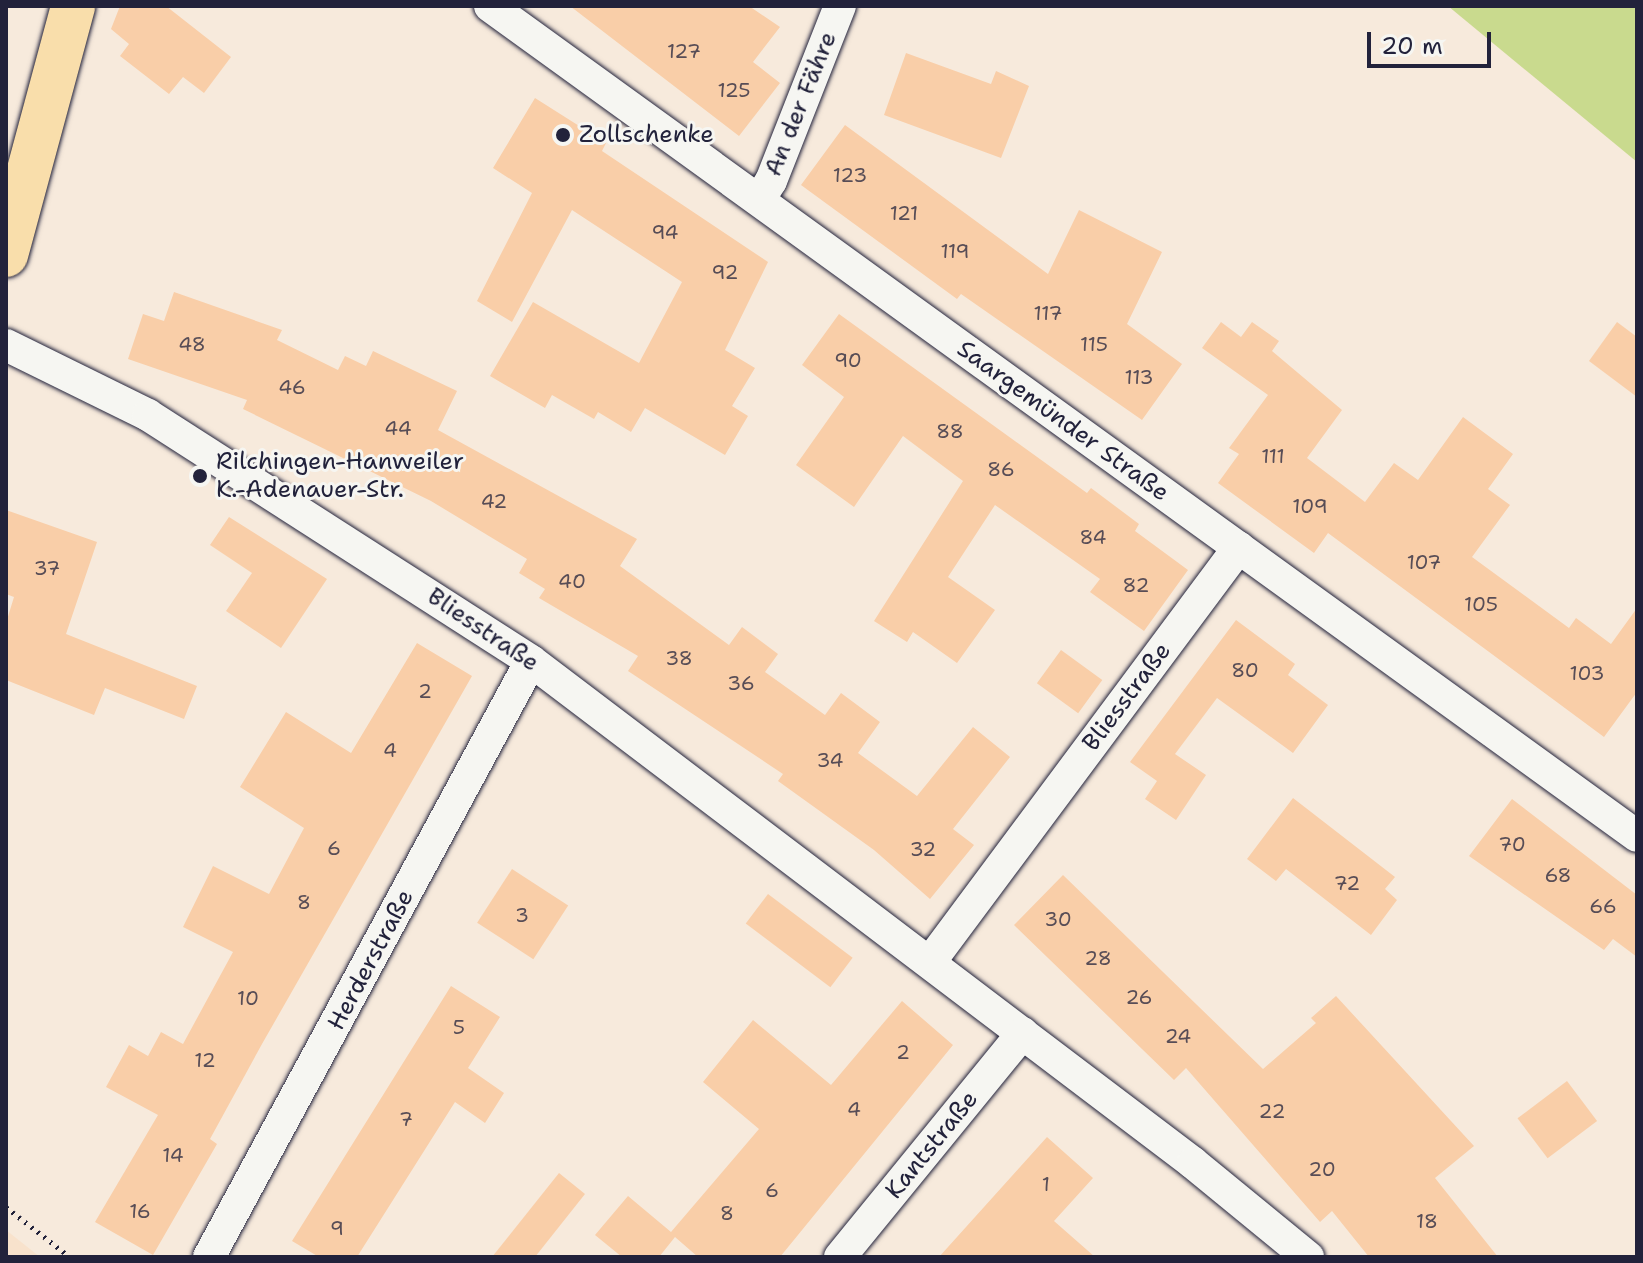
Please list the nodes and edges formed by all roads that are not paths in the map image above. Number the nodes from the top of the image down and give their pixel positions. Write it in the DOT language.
graph roads {
  1 [pos="73,6"];
  2 [pos="490,6"];
  3 [pos="840,6"];
  4 [pos="759,200"];
  5 [pos="6,255"];
  6 [pos="6,345"];
  7 [pos="1239,547"];
  8 [pos="531,661"];
  9 [pos="1637,836"];
  10 [pos="930,962"];
  11 [pos="1023,1033"];
  12 [pos="209,1257"];
  13 [pos="840,1257"];
  14 [pos="1308,1257"];
  1 -- 5 [label="main road"];
  2 -- 4 [label="street, Saargemünder Straße"];
  3 -- 4 [label="street, An der Fähre"];
  4 -- 7 [label="street, Saargemünder Straße"];
  6 -- 8 [label="street, Bliesstraße"];
  7 -- 9 [label="street, Saargemünder Straße"];
  7 -- 10 [label="street, Bliesstraße"];
  8 -- 10 [label="street, Bliesstraße"];
  8 -- 12 [label="street, Herderstraße"];
  10 -- 11 [label="street, Bliesstraße"];
  11 -- 13 [label="street, Kantstraße"];
  11 -- 14 [label="street, Bliesstraße"];
}
